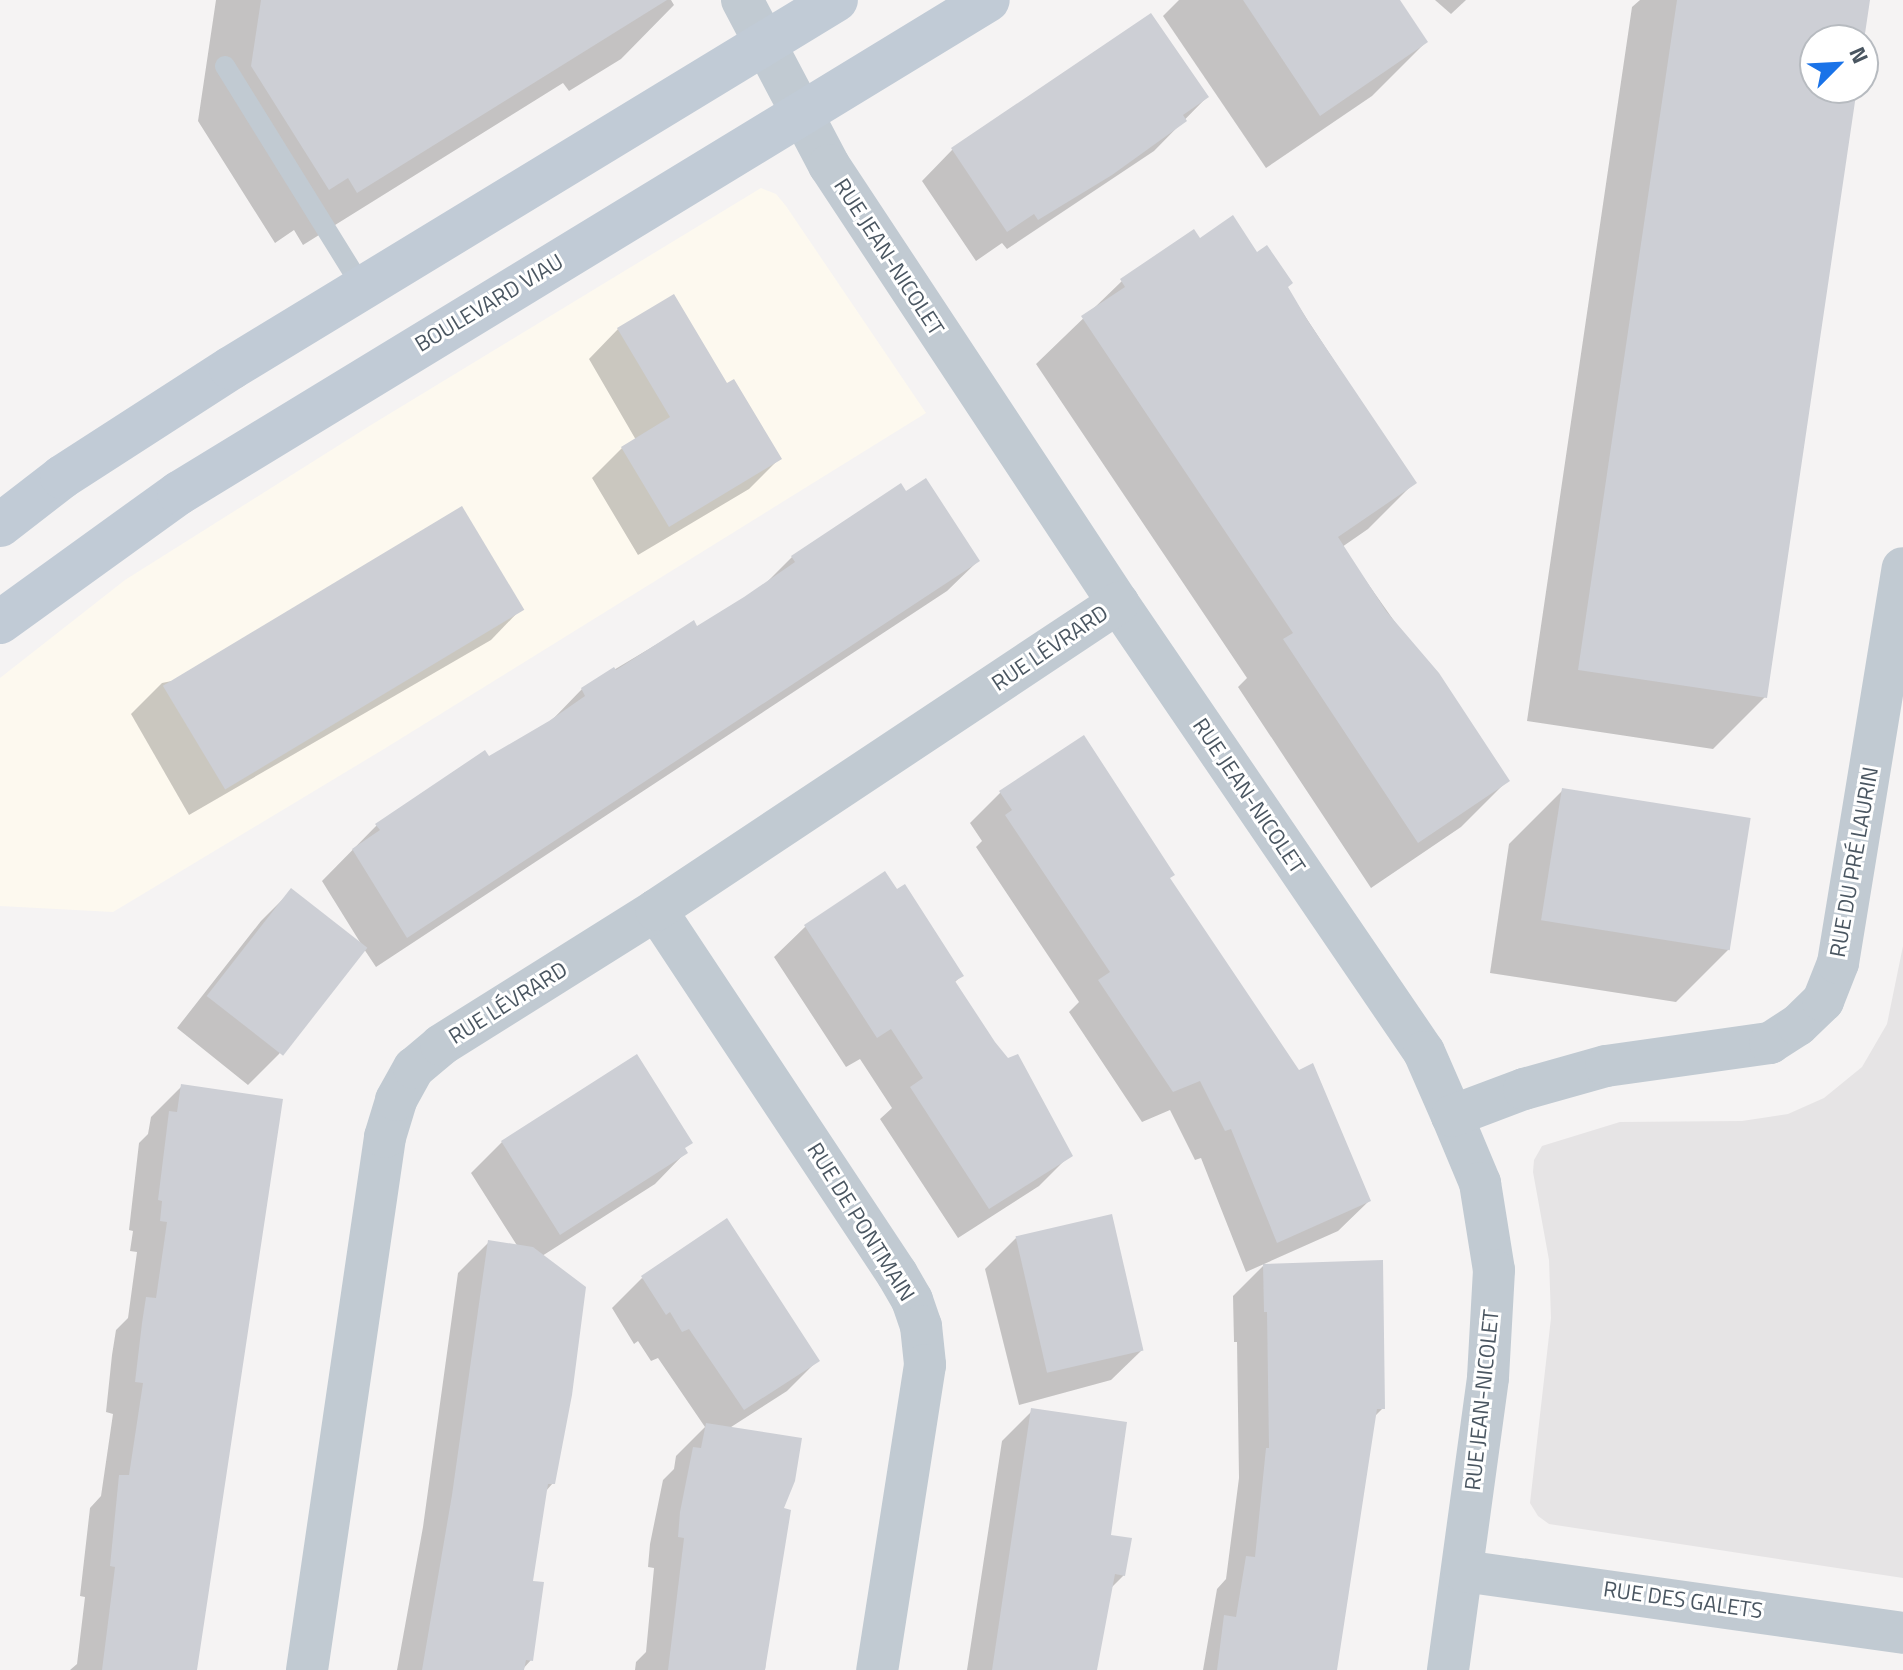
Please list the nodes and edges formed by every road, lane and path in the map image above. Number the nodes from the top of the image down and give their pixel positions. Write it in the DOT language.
graph roads {
  1 [pos="742,0"];
  2 [pos="836,0"];
  3 [pos="988,0"];
  4 [pos="767,42"];
  5 [pos="225,66"];
  6 [pos="802,113"];
  7 [pos="363,289"];
  8 [pos="0,525"];
  9 [pos="1903,568"];
  10 [pos="1118,603"];
  11 [pos="0,622"];
  12 [pos="656,910"];
  13 [pos="1452,1116"];
  14 [pos="1463,1571"];
  15 [pos="1903,1633"];
  16 [pos="307,1670"];
  17 [pos="877,1670"];
  18 [pos="1448,1670"];
  1 -- 4 [label="street, RUE JEAN-NICOLET"];
  2 -- 4 [label="main road"];
  3 -- 6 [label="main road, BOULEVARD VIAU"];
  4 -- 6 [label="street, RUE JEAN-NICOLET"];
  4 -- 7 [label="main road"];
  5 -- 7 [label="lane"];
  6 -- 10 [label="street, RUE JEAN-NICOLET"];
  6 -- 11 [label="main road, BOULEVARD VIAU"];
  7 -- 8 [label="main road"];
  9 -- 13 [label="street, RUE DU PRÉ LAURIN"];
  10 -- 12 [label="street, RUE LÉVRARD"];
  10 -- 13 [label="street, RUE JEAN-NICOLET"];
  12 -- 16 [label="street, RUE LÉVRARD"];
  12 -- 17 [label="street, RUE DE PONTMAIN"];
  13 -- 14 [label="street, RUE JEAN-NICOLET"];
  14 -- 15 [label="street, RUE DES GALETS"];
  14 -- 18 [label="street, RUE JEAN-NICOLET"];
}
